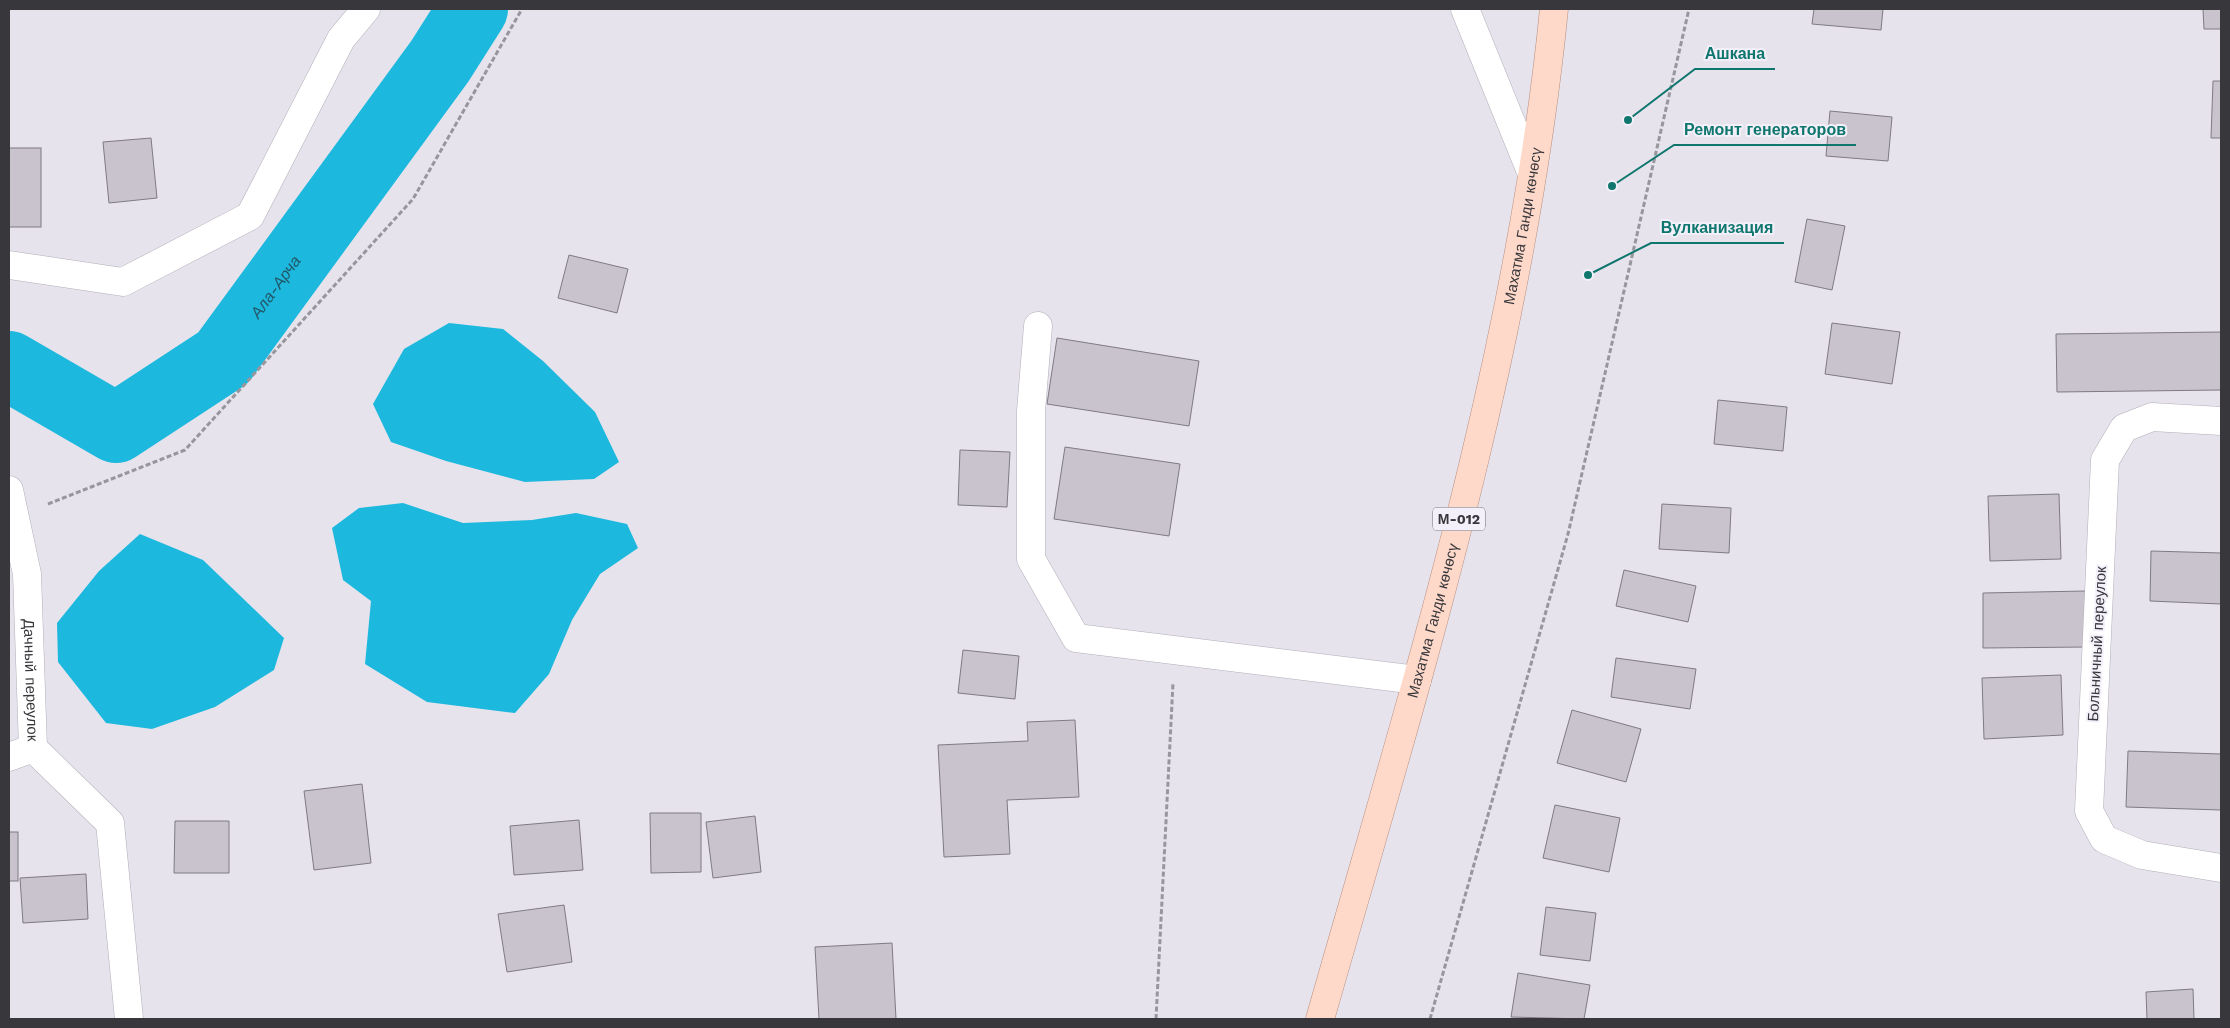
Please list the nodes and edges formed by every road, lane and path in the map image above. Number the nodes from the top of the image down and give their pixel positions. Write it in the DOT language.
graph roads {
  1 [pos="366,9"];
  2 [pos="522,9"];
  3 [pos="1465,9"];
  4 [pos="1554,9"];
  5 [pos="1690,9"];
  6 [pos="1532,174"];
  7 [pos="9,265"];
  8 [pos="1038,326"];
  9 [pos="2221,420"];
  10 [pos="9,490"];
  11 [pos="14,518"];
  12 [pos="1174,650"];
  13 [pos="1417,680"];
  14 [pos="21,753"];
  15 [pos="2221,868"];
  16 [pos="129,1019"];
  17 [pos="1156,1019"];
  18 [pos="1320,1019"];
  19 [pos="1430,1019"];
  1 -- 7 [label="street"];
  2 -- 11 [label="path"];
  3 -- 6 [label="street"];
  4 -- 6 [label="main road, Махатма Ганди көчөсү / М-012"];
  5 -- 19 [label="path"];
  6 -- 13 [label="main road, Махатма Ганди көчөсү / М-012"];
  8 -- 12 [label="street"];
  9 -- 15 [label="street, Больничный переулок"];
  10 -- 11 [label="street, Дачный переулок"];
  11 -- 14 [label="street, Дачный переулок"];
  12 -- 13 [label="street"];
  12 -- 17 [label="path"];
  13 -- 18 [label="main road, Махатма Ганди көчөсү / М-012"];
  14 -- 16 [label="street, Дачный переулок"];
}
